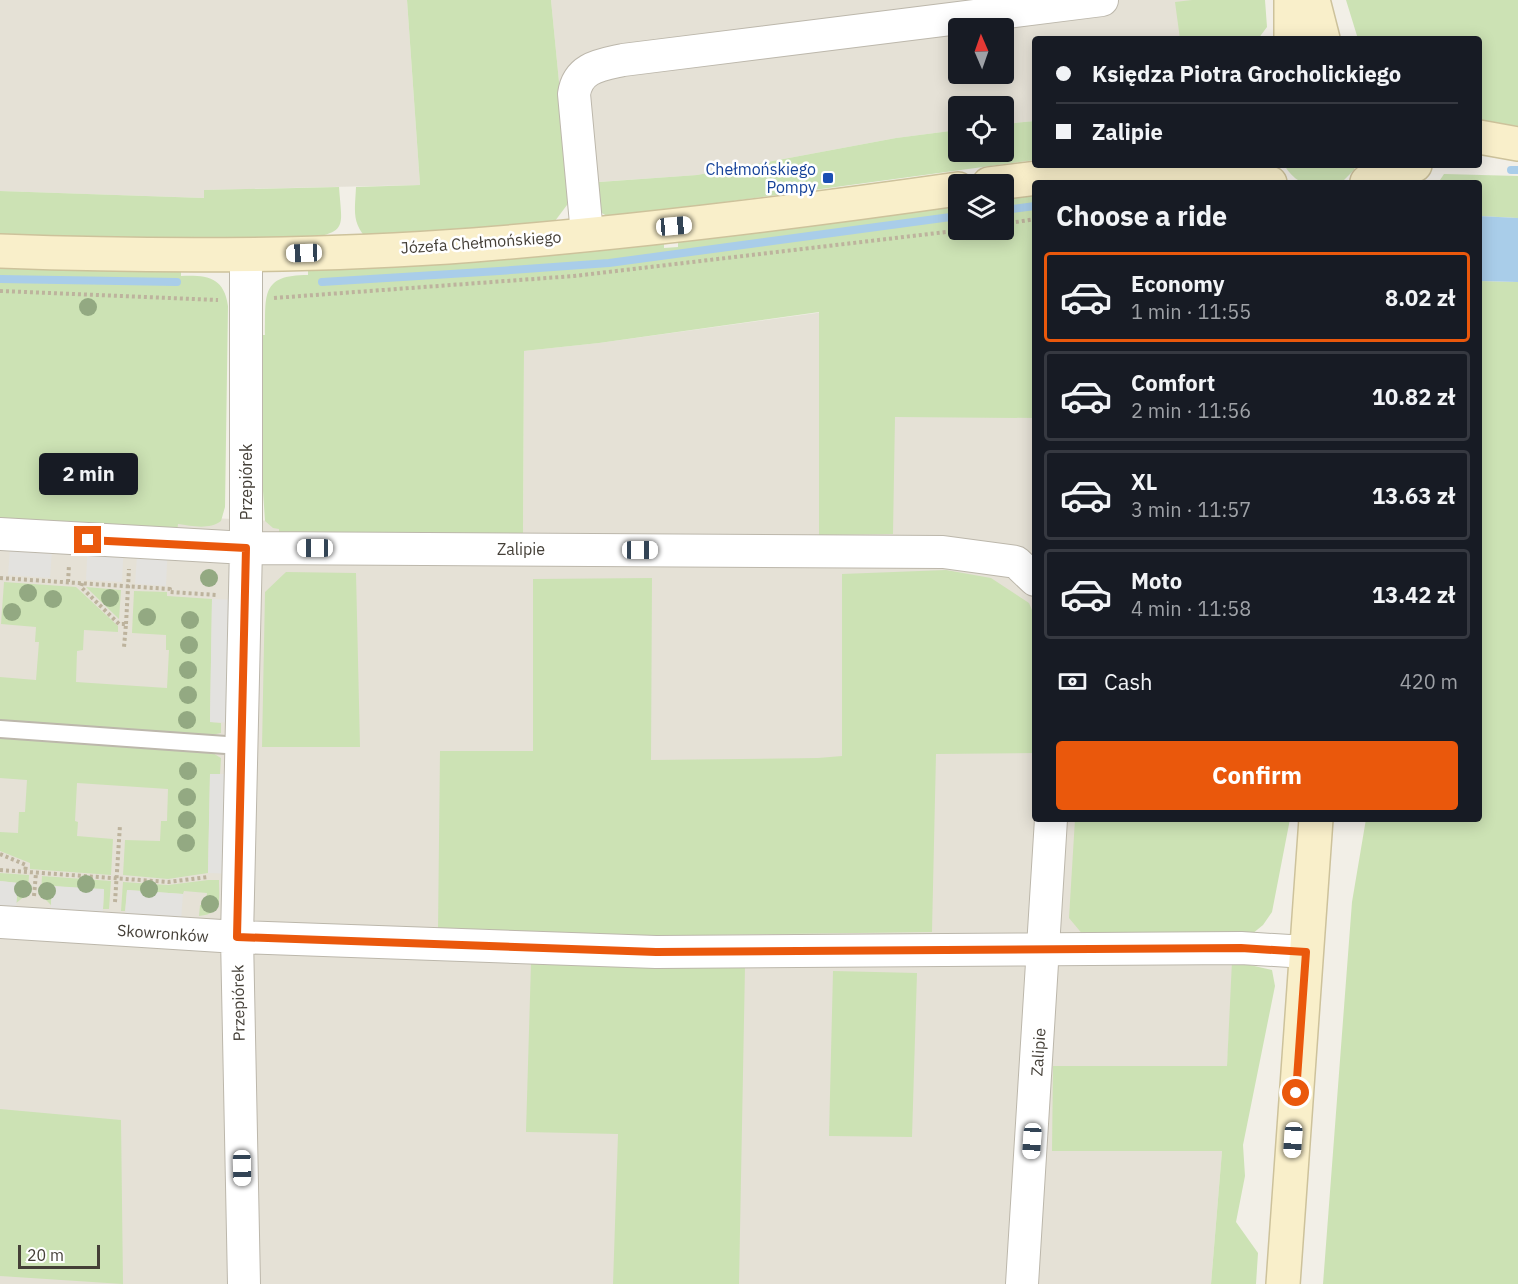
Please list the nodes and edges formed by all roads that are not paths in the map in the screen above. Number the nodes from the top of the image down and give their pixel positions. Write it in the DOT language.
graph roads {
  1 [pos="1102,0"];
  2 [pos="1291,0"];
  3 [pos="1313,0"];
  4 [pos="1291,36"];
  5 [pos="1322,36"];
  6 [pos="1502,142"];
  7 [pos="1482,152"];
  8 [pos="1113,168"];
  9 [pos="1135,168"];
  10 [pos="1405,168"];
  11 [pos="1369,177"];
  12 [pos="1165,178"];
  13 [pos="1260,180"];
  14 [pos="1014,181"];
  15 [pos="948,190"];
  16 [pos="587,234"];
  17 [pos="0,251"];
  18 [pos="246,255"];
  19 [pos="0,534"];
  20 [pos="246,548"];
  21 [pos="1032,577"];
  22 [pos="0,729"];
  23 [pos="240,746"];
  24 [pos="1051,822"];
  25 [pos="1317,822"];
  26 [pos="0,922"];
  27 [pos="237,937"];
  28 [pos="1044,949"];
  29 [pos="1306,952"];
  30 [pos="244,1284"];
  31 [pos="1022,1284"];
  32 [pos="1283,1284"];
  1 -- 16 [label="street"];
  2 -- 4 [label="street"];
  3 -- 5 [label="street"];
  6 -- 7 [label="street"];
  8 -- 14 [label="street"];
  9 -- 12 [label="street"];
  10 -- 11 [label="street"];
  12 -- 13 [label="street"];
  15 -- 16 [label="street, Józefa Chełmońskiego"];
  16 -- 18 [label="street, Józefa Chełmońskiego"];
  17 -- 18 [label="street, Józefa Chełmońskiego"];
  18 -- 20 [label="street, Przepiórek"];
  19 -- 20 [label="street, Zalipie"];
  20 -- 21 [label="street, Zalipie"];
  20 -- 23 [label="street, Przepiórek"];
  22 -- 23 [label="lane"];
  23 -- 27 [label="street, Przepiórek"];
  24 -- 28 [label="street, Zalipie"];
  25 -- 29 [label="street"];
  26 -- 27 [label="street, Skowronków"];
  27 -- 28 [label="street, Skowronków"];
  27 -- 30 [label="street, Przepiórek"];
  28 -- 29 [label="street, Skowronków"];
  28 -- 31 [label="street, Zalipie"];
  29 -- 32 [label="street"];
}
